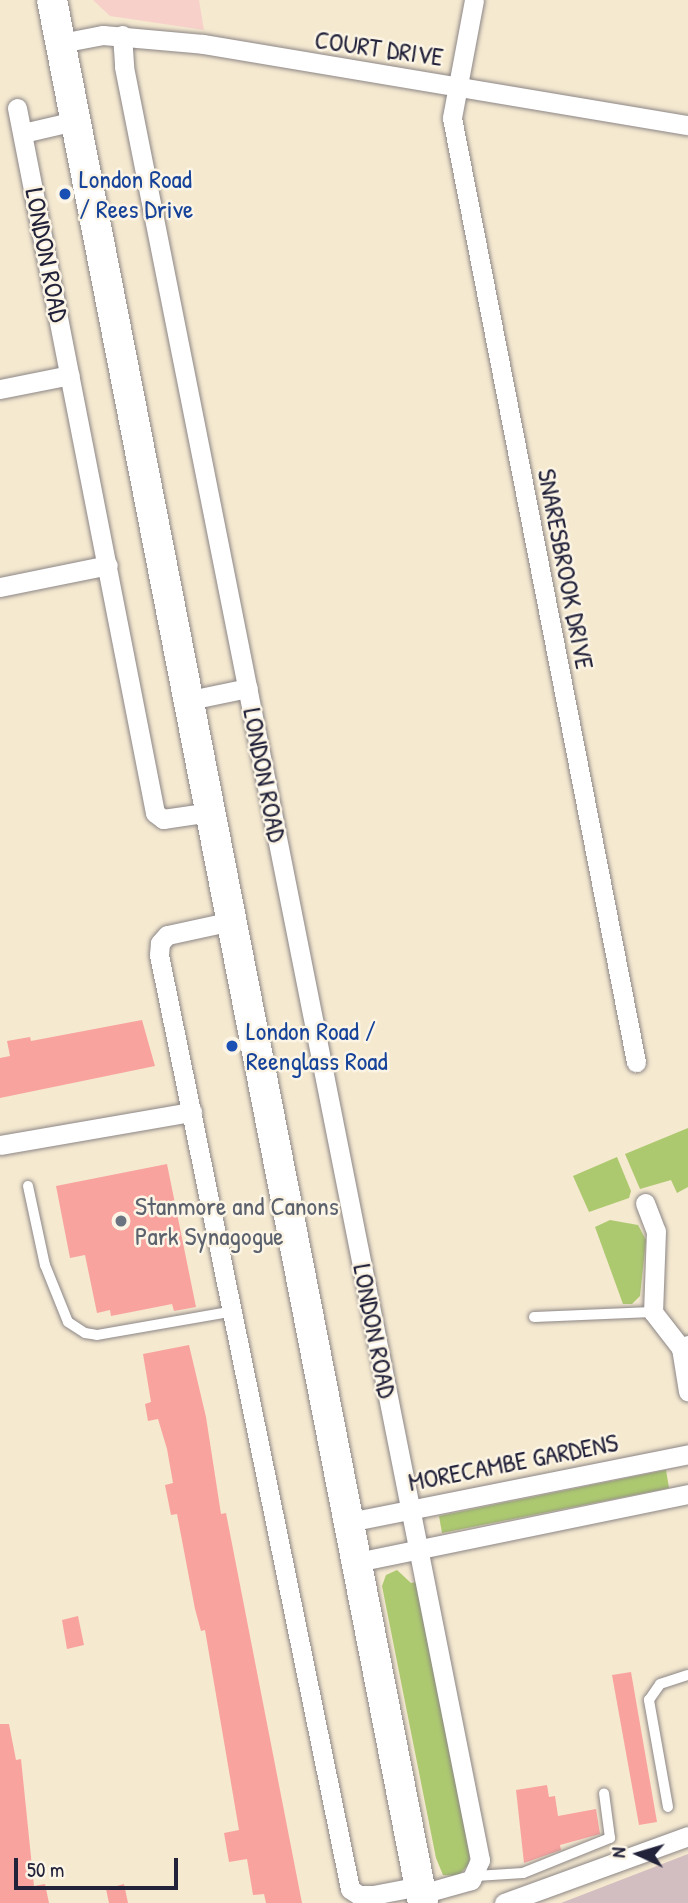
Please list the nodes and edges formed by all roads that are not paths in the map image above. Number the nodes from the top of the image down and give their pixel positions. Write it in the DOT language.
graph roads {
  1 [pos="52,0"];
  2 [pos="474,0"];
  3 [pos="122,36"];
  4 [pos="61,44"];
  5 [pos="458,87"];
  6 [pos="17,108"];
  7 [pos="75,121"];
  8 [pos="688,125"];
  9 [pos="23,133"];
  10 [pos="70,375"];
  11 [pos="0,389"];
  12 [pos="108,565"];
  13 [pos="0,587"];
  14 [pos="248,688"];
  15 [pos="190,701"];
  16 [pos="211,812"];
  17 [pos="232,921"];
  18 [pos="636,1062"];
  19 [pos="192,1112"];
  20 [pos="0,1145"];
  21 [pos="28,1186"];
  22 [pos="645,1203"];
  23 [pos="234,1311"];
  24 [pos="653,1312"];
  25 [pos="534,1317"];
  26 [pos="685,1347"];
  27 [pos="688,1391"];
  28 [pos="688,1454"];
  29 [pos="688,1494"];
  30 [pos="410,1510"];
  31 [pos="349,1522"];
  32 [pos="418,1549"];
  33 [pos="357,1562"];
  34 [pos="688,1675"];
  35 [pos="604,1793"];
  36 [pos="668,1807"];
  37 [pos="688,1836"];
  38 [pos="476,1875"];
  39 [pos="422,1894"];
  40 [pos="503,1903"];
  1 -- 4 [label="main road, LONDON ROAD"];
  2 -- 5 [label="street, SNARESBROOK DRIVE"];
  3 -- 4 [label="street, COURT DRIVE"];
  3 -- 5 [label="street, COURT DRIVE"];
  3 -- 14 [label="street, LONDON ROAD"];
  4 -- 7 [label="main road, LONDON ROAD"];
  5 -- 8 [label="street, COURT DRIVE"];
  5 -- 18 [label="street, SNARESBROOK DRIVE"];
  6 -- 9 [label="street, LONDON ROAD"];
  7 -- 9 [label="street"];
  7 -- 15 [label="main road, LONDON ROAD"];
  9 -- 10 [label="street, LONDON ROAD"];
  10 -- 11 [label="street"];
  10 -- 12 [label="street, LONDON ROAD"];
  12 -- 13 [label="street"];
  12 -- 16 [label="street, LONDON ROAD"];
  14 -- 15 [label="street, LONDON ROAD"];
  14 -- 30 [label="street, LONDON ROAD"];
  15 -- 16 [label="main road, LONDON ROAD"];
  16 -- 17 [label="main road, LONDON ROAD"];
  17 -- 19 [label="street"];
  17 -- 31 [label="main road, LONDON ROAD"];
  19 -- 20 [label="street"];
  19 -- 23 [label="street"];
  21 -- 23 [label="lane"];
  22 -- 24 [label="street"];
  23 -- 39 [label="street"];
  24 -- 25 [label="lane"];
  24 -- 26 [label="street"];
  26 -- 27 [label="street"];
  28 -- 30 [label="street, MORECAMBE GARDENS"];
  29 -- 32 [label="street"];
  30 -- 31 [label="street, MORECAMBE GARDENS"];
  30 -- 32 [label="street, LONDON ROAD"];
  31 -- 33 [label="main road, LONDON ROAD"];
  32 -- 33 [label="street"];
  32 -- 38 [label="street, LONDON ROAD"];
  33 -- 39 [label="main road, LONDON ROAD"];
  34 -- 36 [label="lane"];
  35 -- 38 [label="lane"];
  37 -- 40 [label="street"];
  38 -- 39 [label="street"];
}
